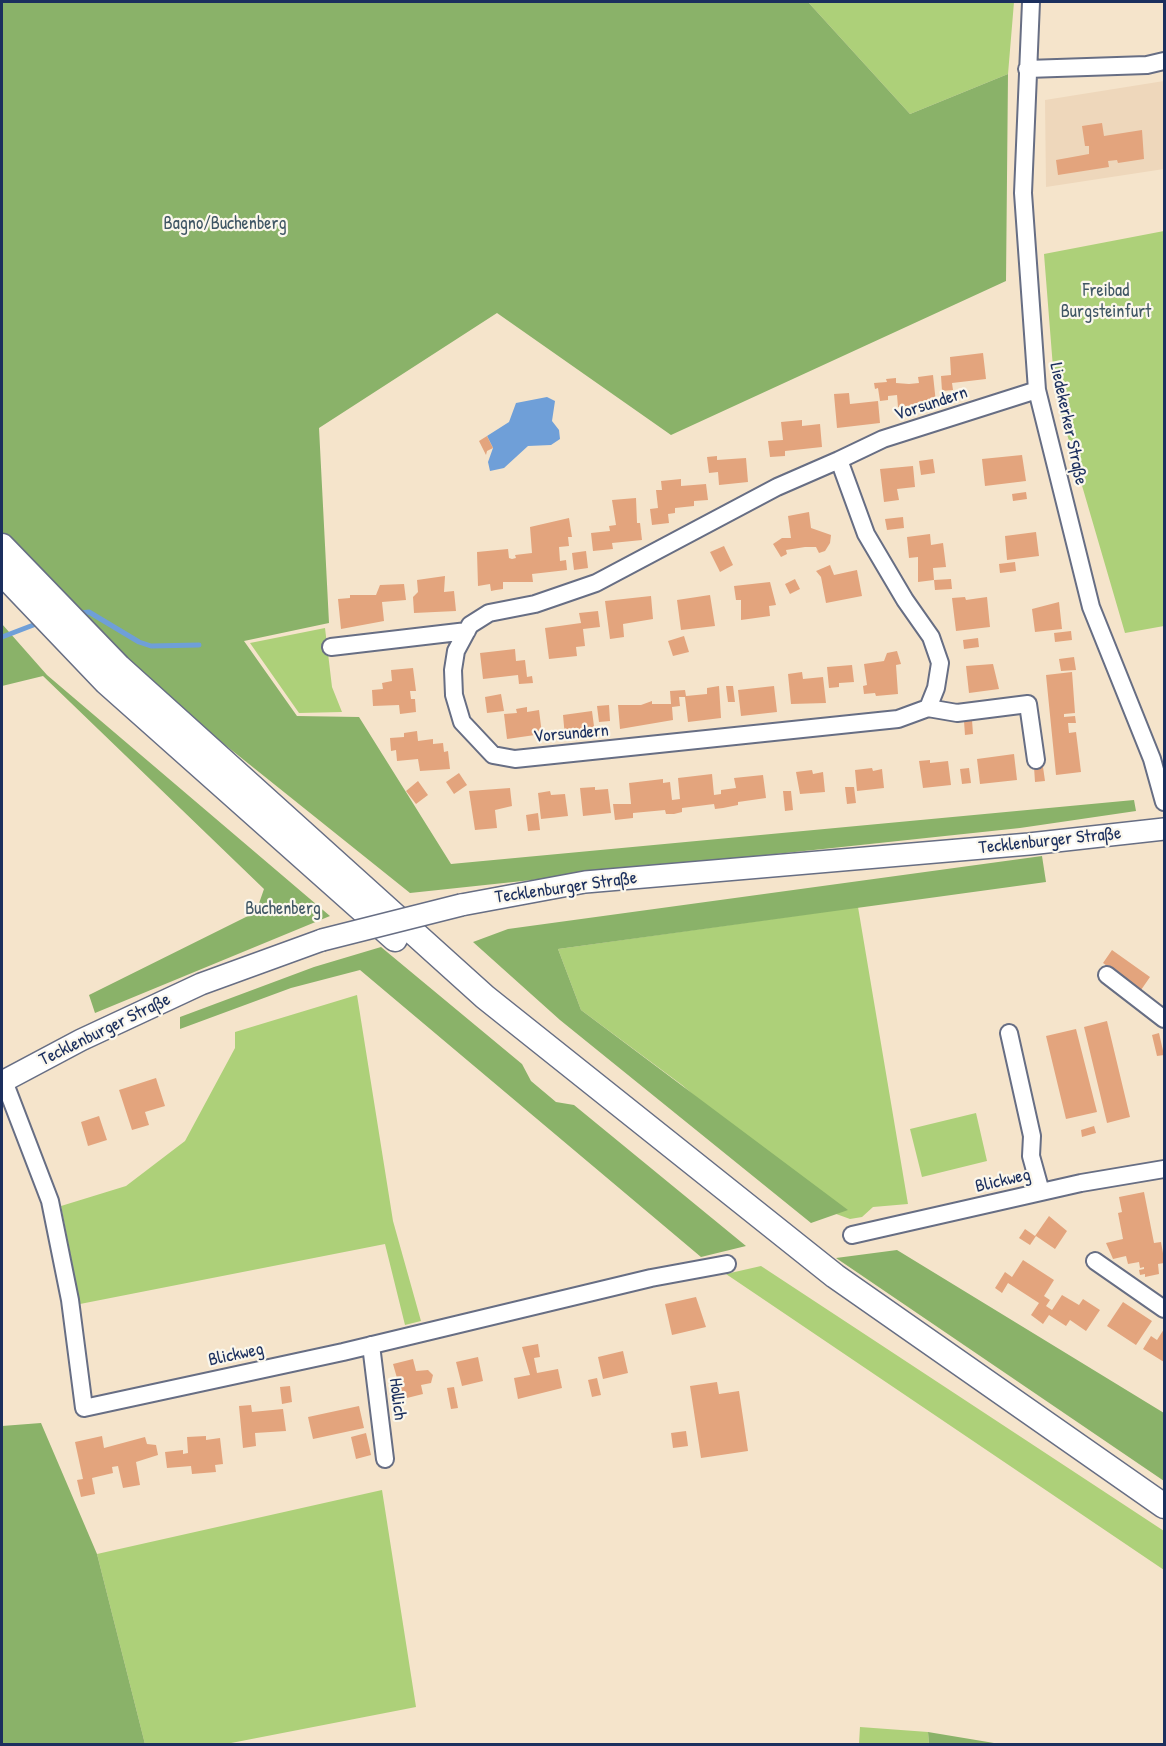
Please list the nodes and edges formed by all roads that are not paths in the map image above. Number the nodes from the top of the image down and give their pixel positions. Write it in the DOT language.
graph roads {
  1 [pos="1031,2"];
  2 [pos="1164,61"];
  3 [pos="1028,69"];
  4 [pos="1037,390"];
  5 [pos="839,460"];
  6 [pos="2,546"];
  7 [pos="2,573"];
  8 [pos="467,631"];
  9 [pos="331,647"];
  10 [pos="928,708"];
  11 [pos="1036,760"];
  12 [pos="1164,802"];
  13 [pos="1164,829"];
  14 [pos="1107,975"];
  15 [pos="1164,1019"];
  16 [pos="1009,1033"];
  17 [pos="3,1081"];
  18 [pos="1164,1169"];
  19 [pos="1041,1192"];
  20 [pos="852,1235"];
  21 [pos="1095,1261"];
  22 [pos="727,1263"];
  23 [pos="1164,1309"];
  24 [pos="371,1345"];
  25 [pos="386,1459"];
  26 [pos="1164,1506"];
  27 [pos="1164,1521"];
  1 -- 3 [label="street, Liedekerker Straße"];
  2 -- 3 [label="street"];
  3 -- 4 [label="street, Liedekerker Straße"];
  4 -- 5 [label="street, Vorsundern"];
  4 -- 12 [label="street, Liedekerker Straße"];
  5 -- 8 [label="street, Vorsundern"];
  5 -- 10 [label="street"];
  6 -- 26 [label="highway"];
  7 -- 27 [label="highway"];
  8 -- 9 [label="street"];
  8 -- 10 [label="street, Vorsundern"];
  10 -- 11 [label="street"];
  13 -- 17 [label="main road, Tecklenburger Straße, bridge"];
  14 -- 15 [label="street"];
  16 -- 19 [label="street"];
  17 -- 24 [label="street, Blickweg"];
  18 -- 19 [label="street, Blickweg"];
  19 -- 20 [label="street, Blickweg"];
  21 -- 23 [label="street"];
  22 -- 24 [label="street, Blickweg"];
  24 -- 25 [label="street, Hollich"];
}
